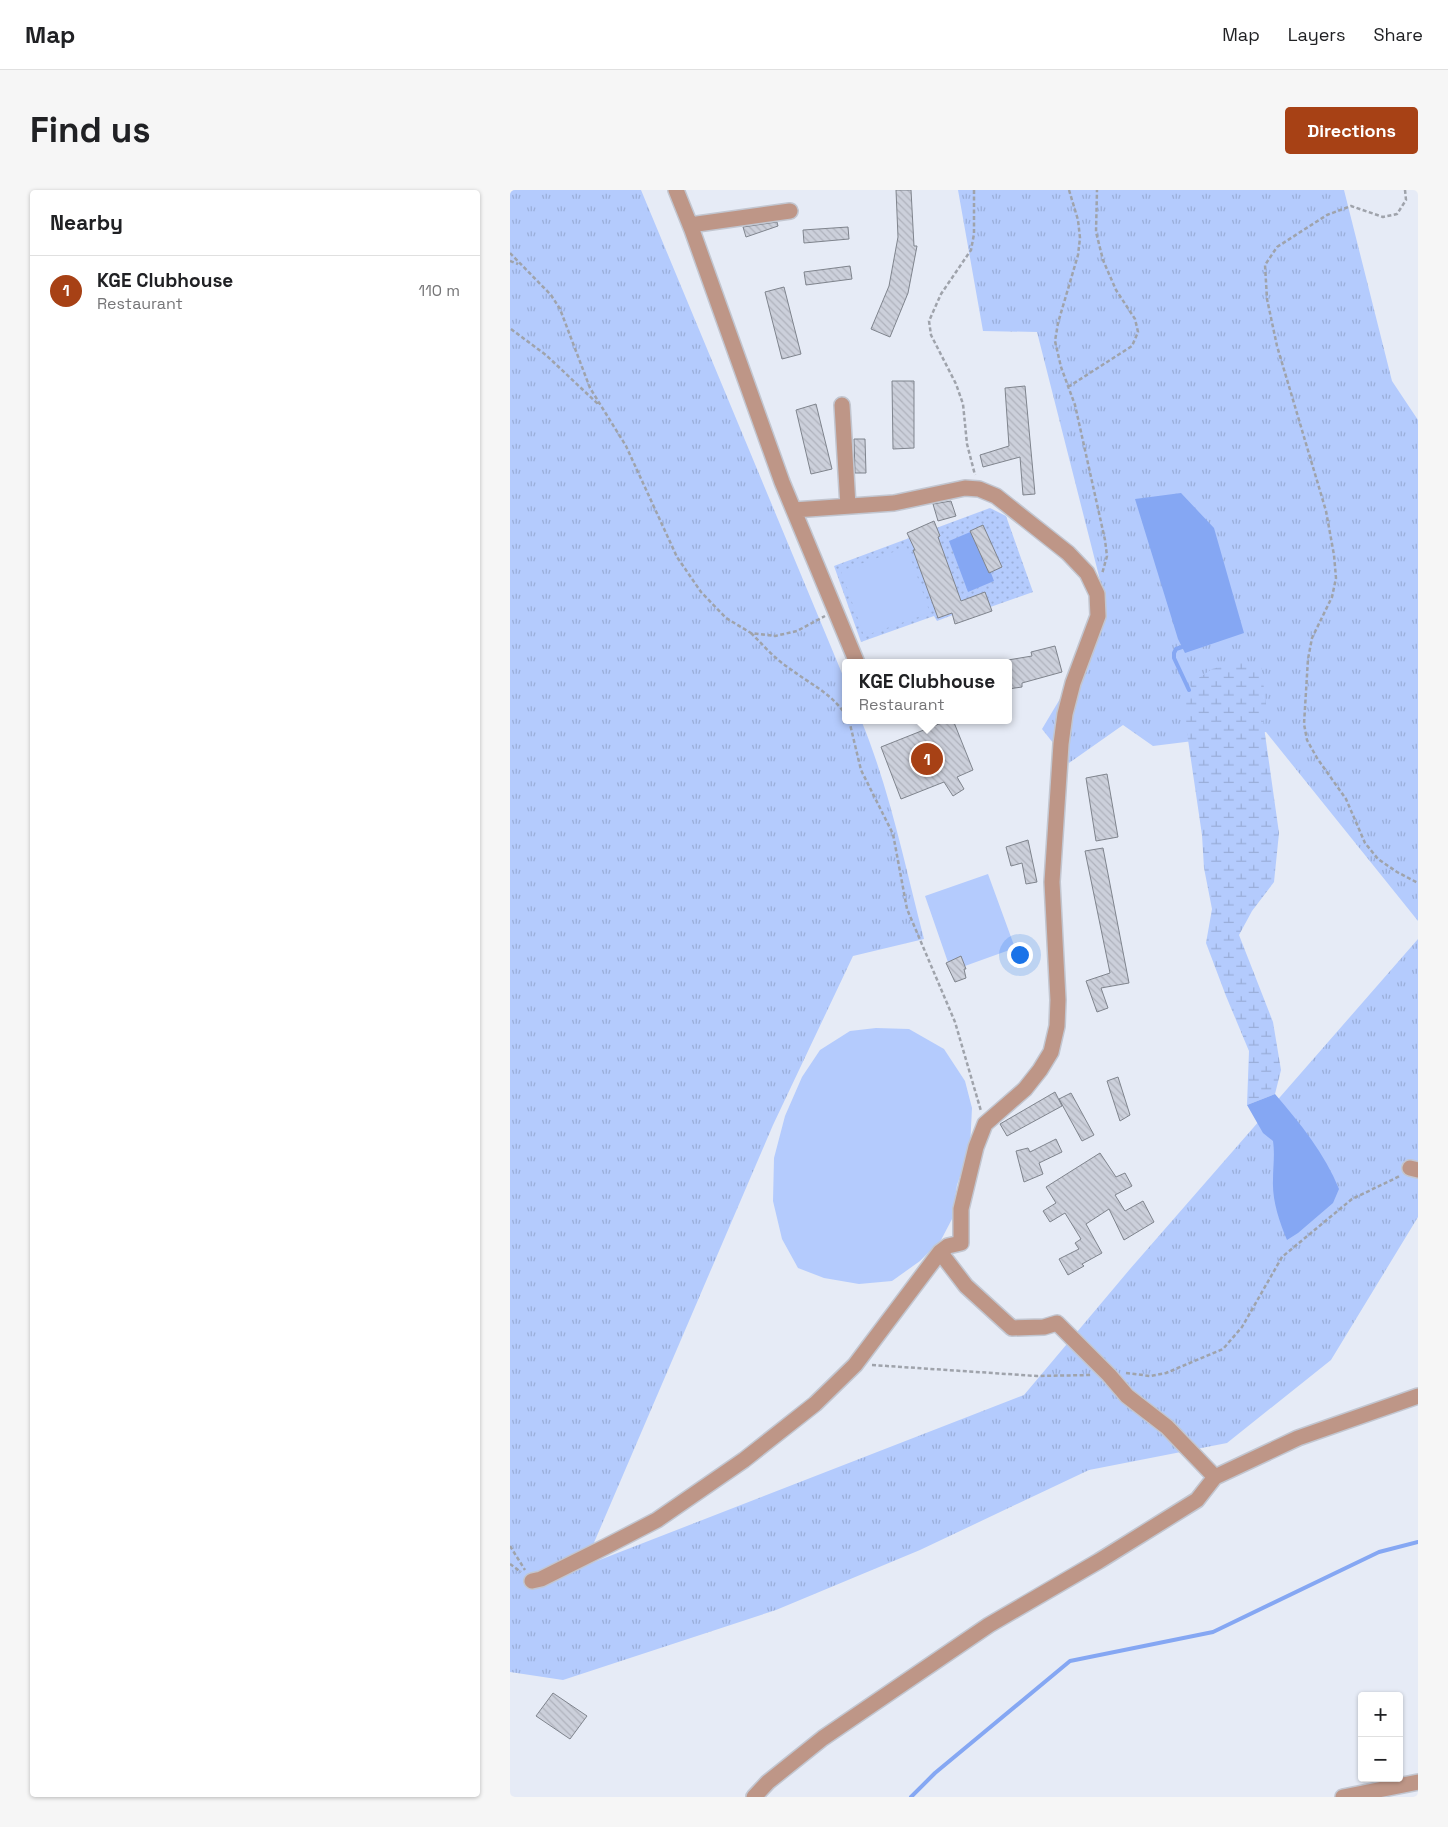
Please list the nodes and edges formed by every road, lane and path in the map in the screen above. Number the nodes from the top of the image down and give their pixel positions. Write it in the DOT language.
graph roads {
  1 [pos="676,190"];
  2 [pos="974,190"];
  3 [pos="1069,190"];
  4 [pos="1097,190"];
  5 [pos="1405,190"];
  6 [pos="790,211"];
  7 [pos="690,225"];
  8 [pos="510,253"];
  9 [pos="510,261"];
  10 [pos="519,264"];
  11 [pos="512,330"];
  12 [pos="1068,387"];
  13 [pos="842,405"];
  14 [pos="603,409"];
  15 [pos="979,489"];
  16 [pos="848,506"];
  17 [pos="794,510"];
  18 [pos="1097,594"];
  19 [pos="835,611"];
  20 [pos="751,633"];
  21 [pos="854,659"];
  22 [pos="842,710"];
  23 [pos="850,724"];
  24 [pos="1418,883"];
  25 [pos="984,1124"];
  26 [pos="1414,1169"];
  27 [pos="940,1252"];
  28 [pos="856,1364"];
  29 [pos="1126,1373"];
  30 [pos="1109,1375"];
  31 [pos="1418,1396"];
  32 [pos="1215,1477"];
  33 [pos="510,1546"];
  34 [pos="532,1581"];
  35 [pos="1418,1782"];
  36 [pos="754,1797"];
  37 [pos="1344,1797"];
  1 -- 7 [label="street"];
  2 -- 15 [label="path"];
  3 -- 12 [label="path"];
  4 -- 12 [label="path"];
  5 -- 24 [label="path"];
  6 -- 7 [label="street"];
  7 -- 17 [label="street"];
  8 -- 10 [label="path"];
  9 -- 10 [label="path"];
  10 -- 14 [label="path"];
  11 -- 14 [label="path"];
  12 -- 18 [label="path"];
  13 -- 16 [label="street"];
  14 -- 20 [label="path"];
  15 -- 16 [label="street"];
  15 -- 18 [label="street"];
  16 -- 17 [label="street"];
  17 -- 19 [label="street"];
  18 -- 25 [label="street"];
  19 -- 20 [label="path"];
  19 -- 21 [label="street"];
  20 -- 22 [label="path"];
  23 -- 25 [label="path"];
  25 -- 27 [label="street"];
  26 -- 29 [label="path"];
  27 -- 28 [label="street"];
  27 -- 30 [label="street"];
  28 -- 30 [label="path"];
  28 -- 34 [label="street"];
  30 -- 32 [label="street"];
  31 -- 32 [label="street"];
  32 -- 36 [label="street"];
  33 -- 34 [label="path"];
  35 -- 37 [label="street"];
}
